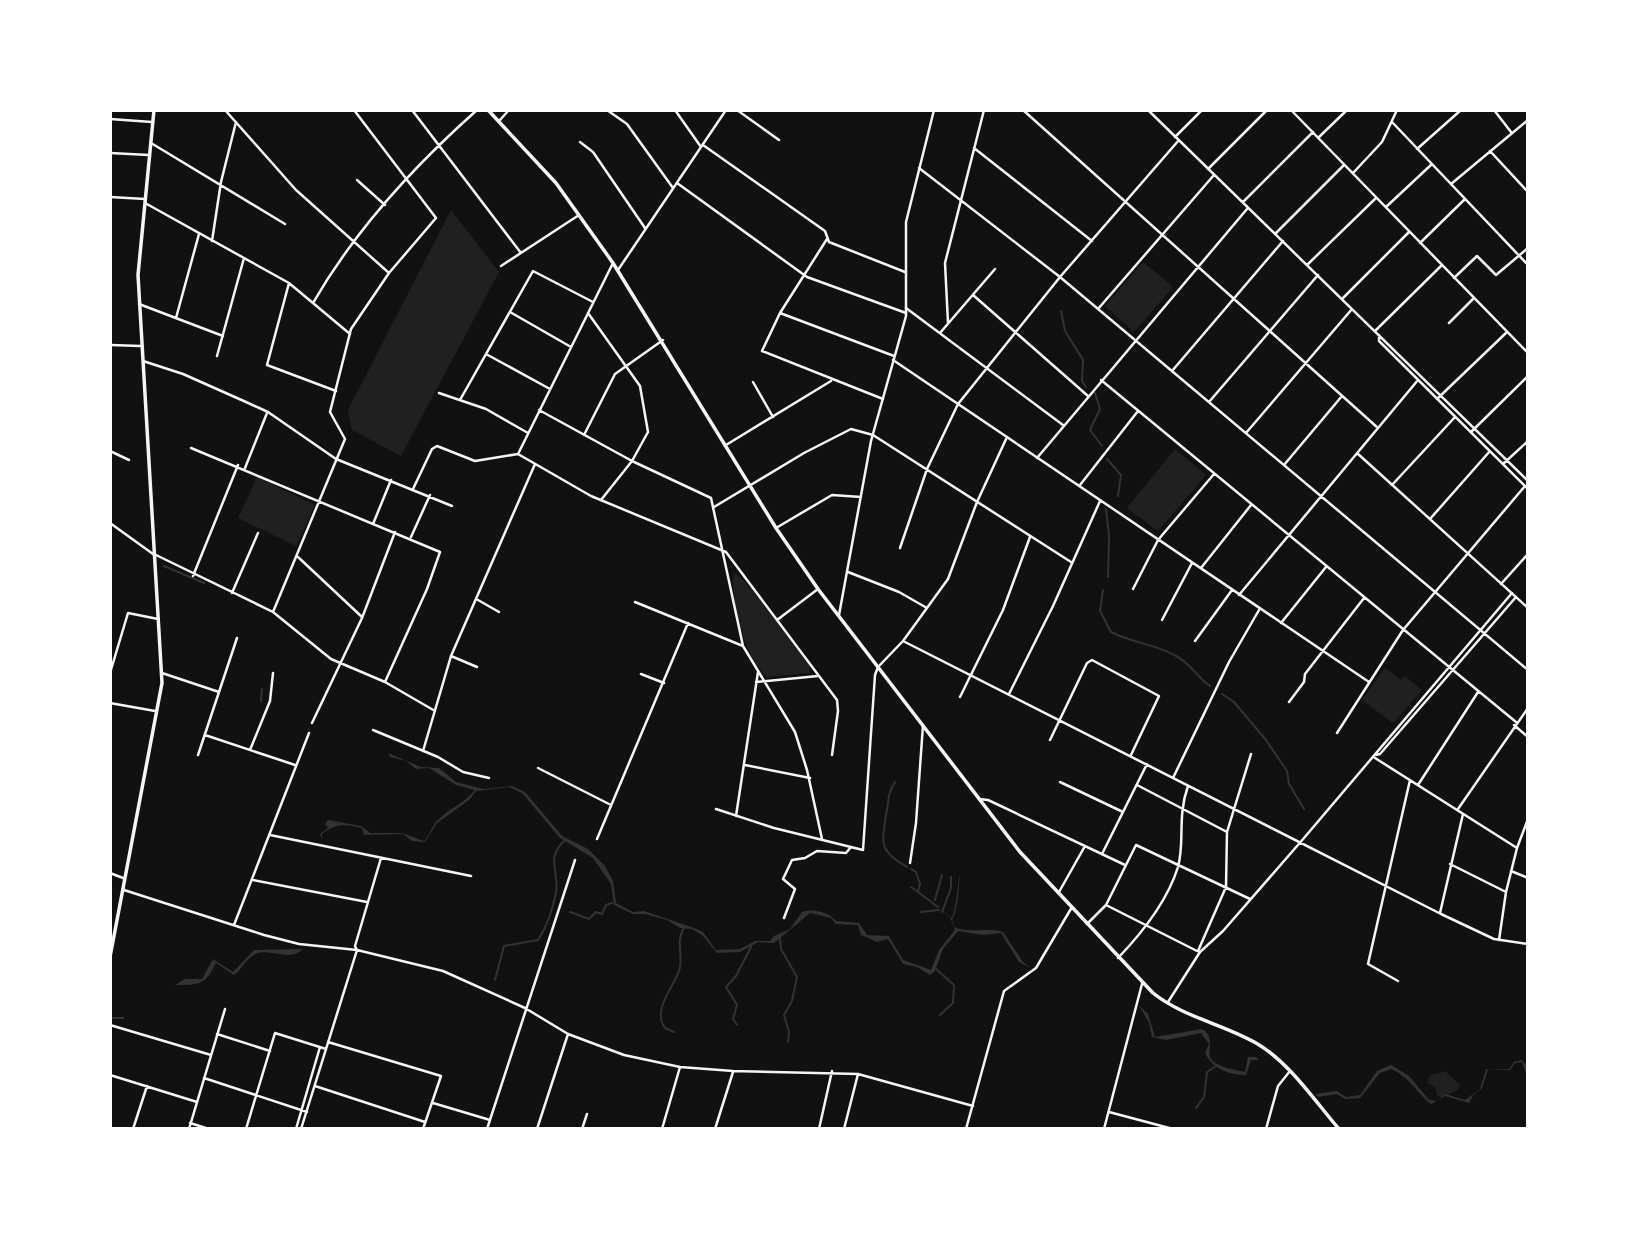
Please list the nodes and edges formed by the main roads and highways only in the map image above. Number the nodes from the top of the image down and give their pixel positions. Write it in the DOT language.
graph roads {
  1 [pos="154,110"];
  2 [pos="488,110"];
  3 [pos="113,930"];
  4 [pos="110,957"];
  5 [pos="1339,1129"];
  1 -- 3 [label="main road"];
  2 -- 5 [label="main road"];
  3 -- 4 [label="main road"];
}
